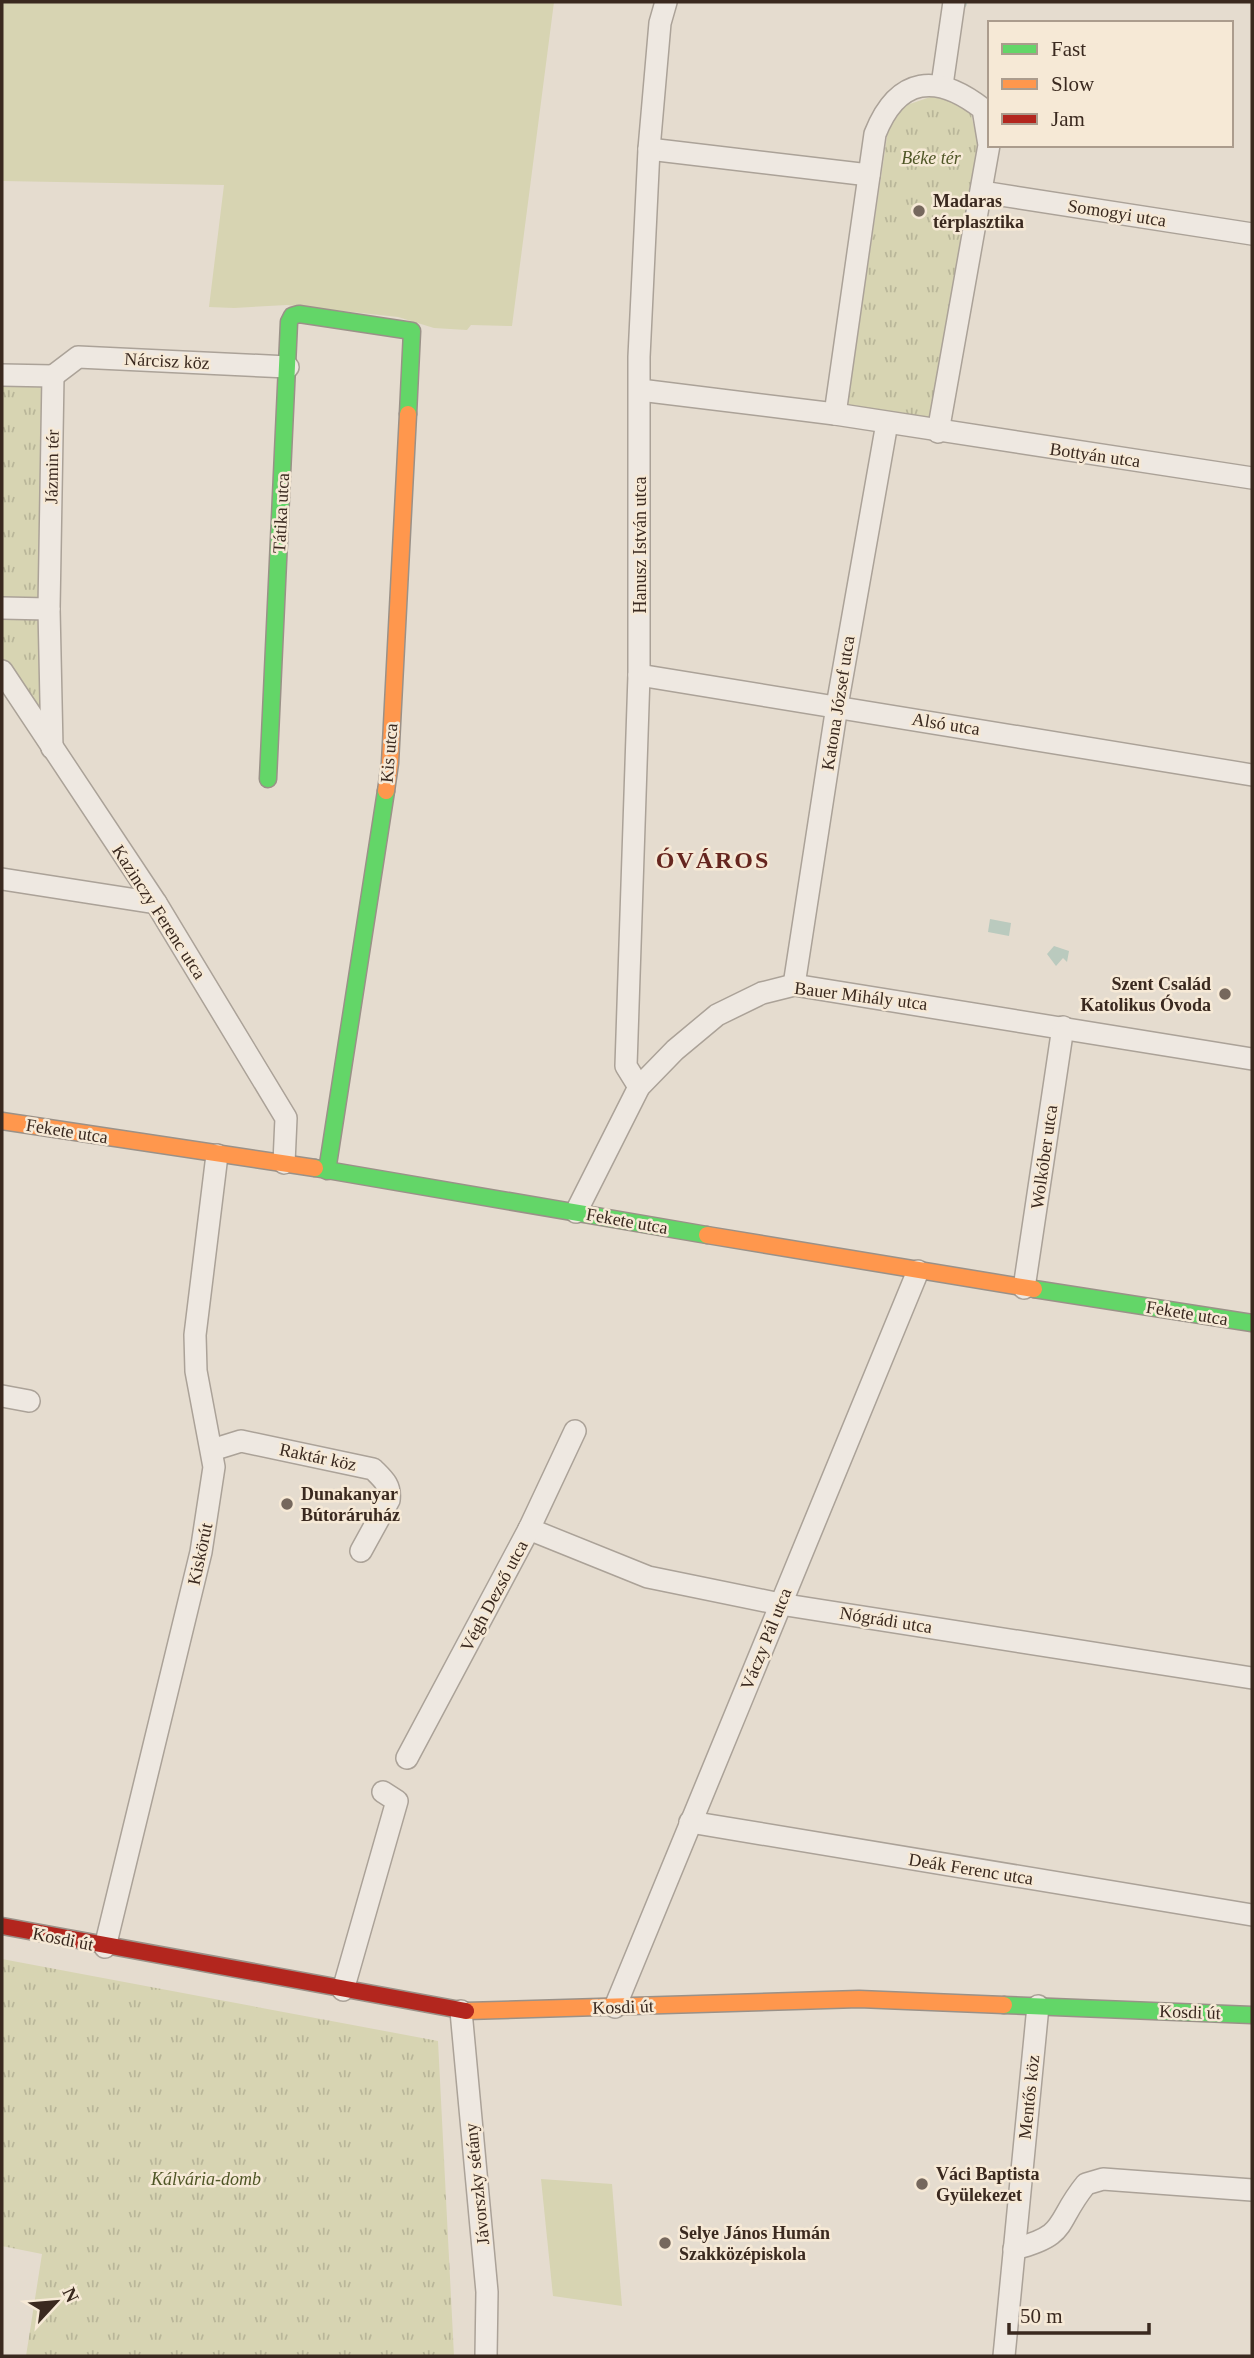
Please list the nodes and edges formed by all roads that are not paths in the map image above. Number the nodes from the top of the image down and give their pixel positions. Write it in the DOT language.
graph roads {
  1 [pos="666,2"];
  2 [pos="954,2"];
  3 [pos="942,85"];
  4 [pos="988,139"];
  5 [pos="989,147"];
  6 [pos="649,149"];
  7 [pos="869,175"];
  8 [pos="982,192"];
  9 [pos="1252,234"];
  10 [pos="412,331"];
  11 [pos="288,367"];
  12 [pos="2,375"];
  13 [pos="53,376"];
  14 [pos="640,390"];
  15 [pos="835,414"];
  16 [pos="887,423"];
  17 [pos="939,432"];
  18 [pos="1252,478"];
  19 [pos="2,608"];
  20 [pos="49,609"];
  21 [pos="2,671"];
  22 [pos="639,675"];
  23 [pos="837,706"];
  24 [pos="52,750"];
  25 [pos="1252,775"];
  26 [pos="268,779"];
  27 [pos="2,879"];
  28 [pos="156,903"];
  29 [pos="794,985"];
  30 [pos="1063,1027"];
  31 [pos="1252,1059"];
  32 [pos="639,1087"];
  33 [pos="2,1121"];
  34 [pos="217,1155"];
  35 [pos="284,1163"];
  36 [pos="327,1171"];
  37 [pos="576,1212"];
  38 [pos="918,1271"];
  39 [pos="1024,1288"];
  40 [pos="1252,1323"];
  41 [pos="2,1396"];
  42 [pos="29,1401"];
  43 [pos="575,1431"];
  44 [pos="212,1450"];
  45 [pos="529,1529"];
  46 [pos="361,1551"];
  47 [pos="780,1604"];
  48 [pos="1252,1678"];
  49 [pos="407,1758"];
  50 [pos="383,1792"];
  51 [pos="690,1822"];
  52 [pos="1252,1915"];
  53 [pos="2,1926"];
  54 [pos="105,1947"];
  55 [pos="343,1990"];
  56 [pos="1038,2006"];
  57 [pos="615,2007"];
  58 [pos="461,2011"];
  59 [pos="1252,2015"];
  60 [pos="1252,2190"];
  61 [pos="1014,2249"];
  62 [pos="486,2356"];
  63 [pos="1004,2356"];
  1 -- 6 [label="street, Hanusz István utca"];
  2 -- 3 [label="street"];
  3 -- 4 [label="street"];
  3 -- 7 [label="street"];
  5 -- 8 [label="street"];
  6 -- 7 [label="street"];
  6 -- 14 [label="street, Hanusz István utca"];
  7 -- 15 [label="street"];
  8 -- 9 [label="street, Somogyi utca"];
  8 -- 17 [label="street"];
  10 -- 11 [label="street, Tátika utca"];
  10 -- 36 [label="street, Kis utca"];
  11 -- 13 [label="street, Nárcisz köz"];
  11 -- 26 [label="street, Tátika utca"];
  12 -- 13 [label="street"];
  13 -- 20 [label="street, Jázmin tér"];
  14 -- 15 [label="street"];
  14 -- 22 [label="street, Hanusz István utca"];
  15 -- 16 [label="street"];
  16 -- 17 [label="street"];
  16 -- 23 [label="street, Katona József utca"];
  17 -- 18 [label="street, Bottyán utca"];
  19 -- 20 [label="street"];
  20 -- 24 [label="street, Jázmin tér"];
  21 -- 24 [label="street, Kazinczy Ferenc utca"];
  22 -- 23 [label="street, Alsó utca"];
  22 -- 32 [label="street, Hanusz István utca"];
  23 -- 25 [label="street, Alsó utca"];
  23 -- 29 [label="street, Katona József utca"];
  24 -- 28 [label="street, Kazinczy Ferenc utca"];
  27 -- 28 [label="street"];
  28 -- 35 [label="street, Kazinczy Ferenc utca"];
  29 -- 30 [label="street, Bauer Mihály utca"];
  29 -- 32 [label="street, Bauer Mihály utca"];
  30 -- 31 [label="street, Bauer Mihály utca"];
  30 -- 39 [label="street, Wolkóber utca"];
  32 -- 37 [label="street, Bauer Mihály utca"];
  33 -- 34 [label="street, Fekete utca"];
  34 -- 35 [label="street, Fekete utca"];
  34 -- 44 [label="street, Kiskörút"];
  35 -- 36 [label="street, Fekete utca"];
  36 -- 37 [label="street, Fekete utca"];
  37 -- 38 [label="street, Fekete utca"];
  38 -- 39 [label="street, Fekete utca"];
  38 -- 47 [label="street, Váczy Pál utca"];
  39 -- 40 [label="street, Fekete utca"];
  41 -- 42 [label="street"];
  43 -- 45 [label="street, Végh Dezső utca"];
  44 -- 46 [label="street, Raktár köz"];
  44 -- 54 [label="street, Kiskörút"];
  45 -- 47 [label="street, Nógrádi utca"];
  45 -- 49 [label="street, Végh Dezső utca"];
  47 -- 48 [label="street, Nógrádi utca"];
  47 -- 51 [label="street, Váczy Pál utca"];
  50 -- 55 [label="street"];
  51 -- 52 [label="street, Deák Ferenc utca"];
  51 -- 57 [label="street, Váczy Pál utca"];
  53 -- 54 [label="street, Kosdi út"];
  54 -- 55 [label="street, Kosdi út"];
  55 -- 58 [label="street, Kosdi út"];
  56 -- 57 [label="street, Kosdi út"];
  56 -- 59 [label="street, Kosdi út"];
  56 -- 61 [label="street, Mentős köz"];
  57 -- 58 [label="street, Kosdi út"];
  58 -- 62 [label="street, Jávorszky sétány"];
  60 -- 61 [label="street"];
  61 -- 63 [label="street, Mentős köz"];
}
